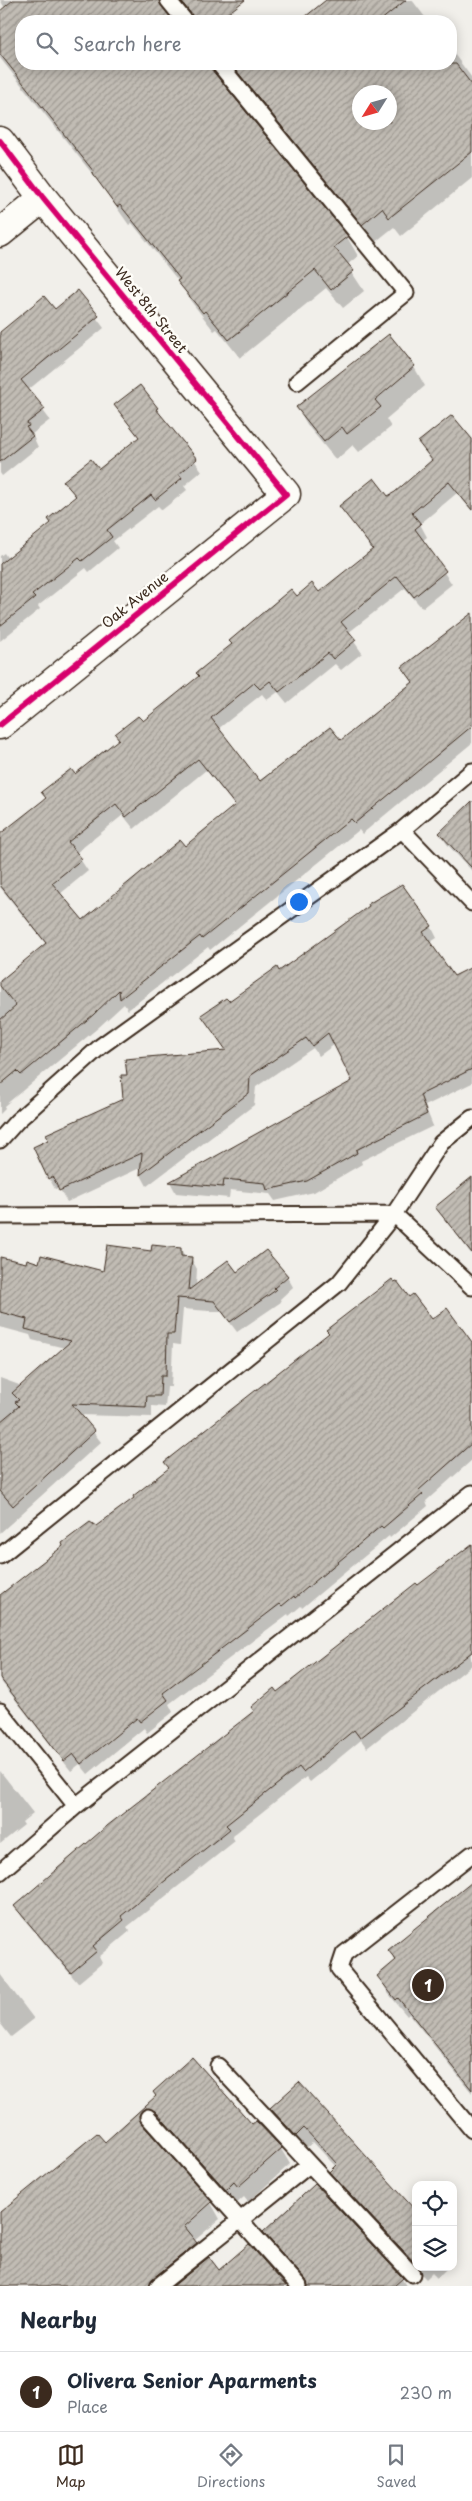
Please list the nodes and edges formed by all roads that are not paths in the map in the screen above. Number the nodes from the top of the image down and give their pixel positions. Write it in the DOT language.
graph roads {
  1 [pos="168,0"];
  2 [pos="180,15"];
  3 [pos="223,70"];
  4 [pos="0,141"];
  5 [pos="43,198"];
  6 [pos="0,233"];
  7 [pos="297,382"];
  8 [pos="286,494"];
  9 [pos="0,724"];
  10 [pos="472,771"];
  11 [pos="402,830"];
  12 [pos="472,903"];
  13 [pos="472,1118"];
  14 [pos="0,1140"];
  15 [pos="394,1214"];
  16 [pos="0,1216"];
  17 [pos="472,1287"];
  18 [pos="472,1493"];
  19 [pos="0,1556"];
  20 [pos="0,1711"];
  21 [pos="76,1806"];
  22 [pos="472,1854"];
  23 [pos="0,1872"];
  24 [pos="218,2066"];
  25 [pos="148,2118"];
  26 [pos="472,2130"];
  27 [pos="309,2164"];
  28 [pos="241,2219"];
  29 [pos="412,2274"];
  30 [pos="158,2286"];
  31 [pos="299,2286"];
  1 -- 2 [label="lane"];
  3 -- 7 [label="lane"];
  4 -- 5 [label="street, West 8th Street"];
  5 -- 6 [label="street"];
  5 -- 8 [label="street, West 8th Street"];
  8 -- 9 [label="street, Oak Avenue"];
  10 -- 11 [label="lane"];
  11 -- 12 [label="lane"];
  11 -- 14 [label="lane"];
  13 -- 15 [label="lane"];
  15 -- 16 [label="lane"];
  15 -- 17 [label="lane"];
  15 -- 19 [label="lane"];
  18 -- 21 [label="lane"];
  20 -- 21 [label="lane"];
  21 -- 23 [label="lane"];
  22 -- 26 [label="lane"];
  24 -- 27 [label="lane"];
  25 -- 28 [label="lane"];
  27 -- 28 [label="lane"];
  27 -- 29 [label="lane"];
  28 -- 30 [label="lane"];
  28 -- 31 [label="lane"];
}
